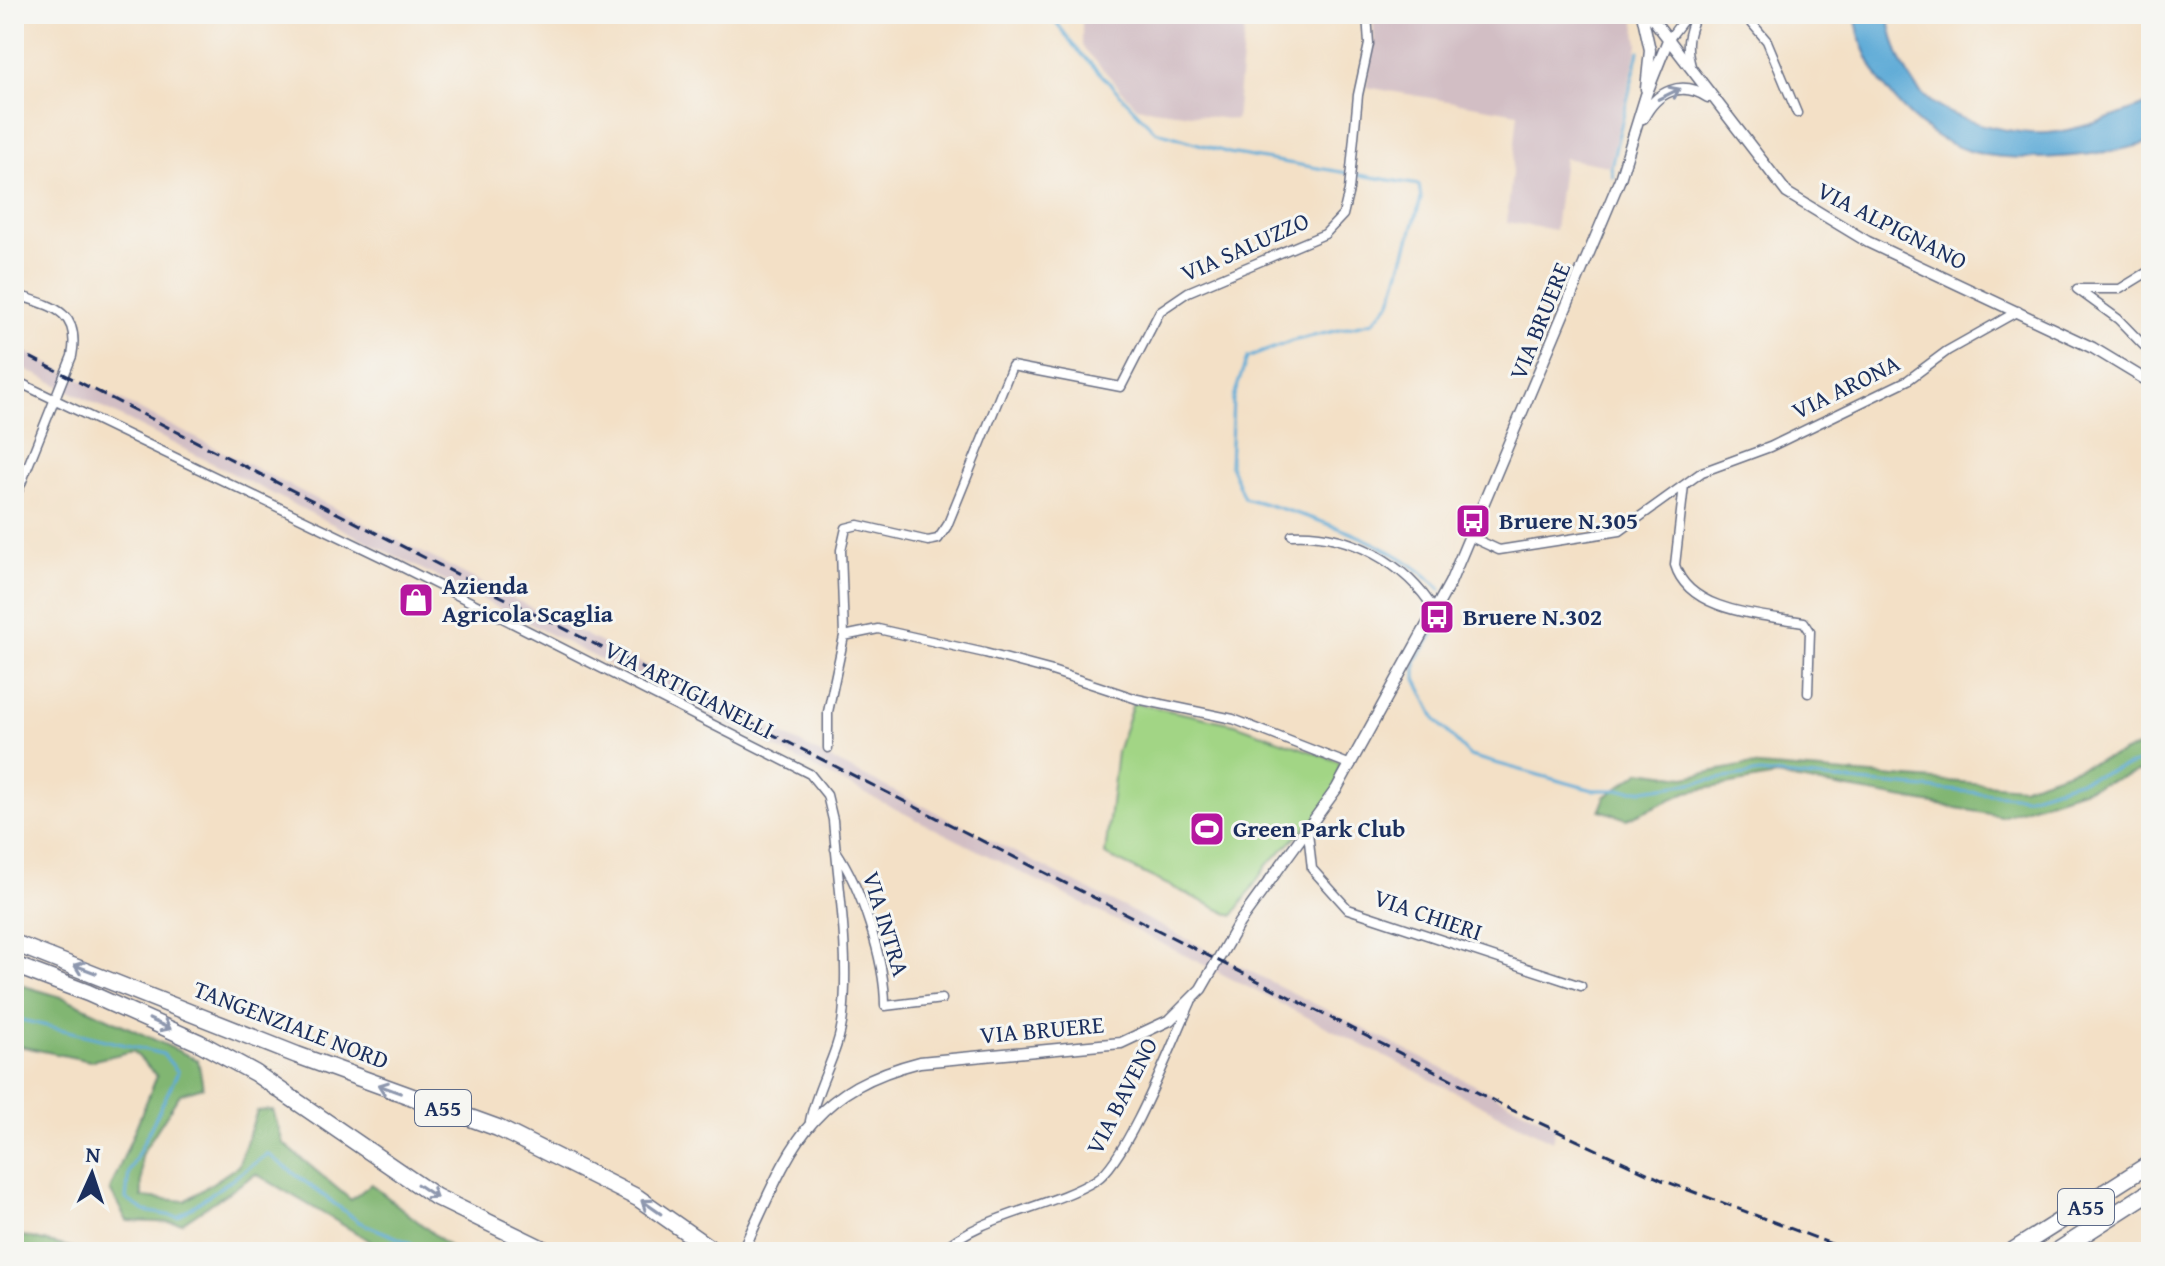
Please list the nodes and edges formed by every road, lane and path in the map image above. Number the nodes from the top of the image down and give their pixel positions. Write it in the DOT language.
graph roads {
  1 [pos="1367,14"];
  2 [pos="1642,14"];
  3 [pos="1649,14"];
  4 [pos="1688,14"];
  5 [pos="1696,14"];
  6 [pos="1744,14"];
  7 [pos="1668,40"];
  8 [pos="1694,75"];
  9 [pos="1646,95"];
  10 [pos="1717,105"];
  11 [pos="1797,113"];
  12 [pos="1634,134"];
  13 [pos="2151,270"];
  14 [pos="14,294"];
  15 [pos="2018,311"];
  16 [pos="2151,353"];
  17 [pos="14,380"];
  18 [pos="2151,383"];
  19 [pos="55,399"];
  20 [pos="1684,485"];
  21 [pos="14,501"];
  22 [pos="1292,535"];
  23 [pos="1471,537"];
  24 [pos="1435,611"];
  25 [pos="844,636"];
  26 [pos="1808,693"];
  27 [pos="828,748"];
  28 [pos="1351,765"];
  29 [pos="1308,832"];
  30 [pos="835,848"];
  31 [pos="14,943"];
  32 [pos="14,965"];
  33 [pos="1581,986"];
  34 [pos="942,999"];
  35 [pos="1191,1001"];
  36 [pos="810,1121"];
  37 [pos="2151,1163"];
  38 [pos="2151,1191"];
  39 [pos="2015,1250"];
  40 [pos="549,1252"];
  41 [pos="715,1252"];
  42 [pos="742,1252"];
  43 [pos="940,1252"];
  44 [pos="2056,1252"];
  1 -- 25 [label="street, VIA SALUZZO"];
  2 -- 9 [label="street"];
  3 -- 7 [label="street, VIA ALPIGNANO"];
  4 -- 7 [label="street"];
  5 -- 8 [label="street"];
  6 -- 11 [label="street"];
  7 -- 8 [label="street, VIA ALPIGNANO"];
  7 -- 9 [label="street, VIA BRUERE"];
  8 -- 10 [label="street, VIA ALPIGNANO"];
  9 -- 12 [label="street, VIA BRUERE"];
  12 -- 10 [label="street, one-way"];
  10 -- 15 [label="street, VIA ALPIGNANO"];
  12 -- 23 [label="street, VIA BRUERE"];
  13 -- 16 [label="street"];
  14 -- 19 [label="street"];
  15 -- 18 [label="street, VIA ALPIGNANO"];
  15 -- 20 [label="street, VIA ARONA"];
  17 -- 19 [label="street, VIA ARTIGIANELLI"];
  19 -- 21 [label="street"];
  19 -- 30 [label="street, VIA ARTIGIANELLI"];
  20 -- 23 [label="street, VIA ARONA"];
  20 -- 26 [label="street"];
  22 -- 24 [label="street"];
  23 -- 24 [label="street, VIA BRUERE"];
  24 -- 28 [label="street, VIA BRUERE"];
  25 -- 27 [label="street"];
  25 -- 28 [label="street"];
  28 -- 29 [label="street, VIA BRUERE"];
  29 -- 33 [label="street, VIA CHIERI"];
  29 -- 35 [label="street, VIA BRUERE"];
  30 -- 34 [label="street, VIA INTRA"];
  30 -- 36 [label="street, VIA ARTIGIANELLI"];
  41 -- 31 [label="highway, TANGENZIALE NORD / A55, one-way"];
  32 -- 40 [label="highway, TANGENZIALE NORD, one-way"];
  35 -- 36 [label="street, VIA BRUERE"];
  35 -- 43 [label="street, VIA BAVENO"];
  36 -- 42 [label="street, VIA BRUERE"];
  37 -- 39 [label="highway, A55"];
  38 -- 44 [label="highway, A55"];
}
